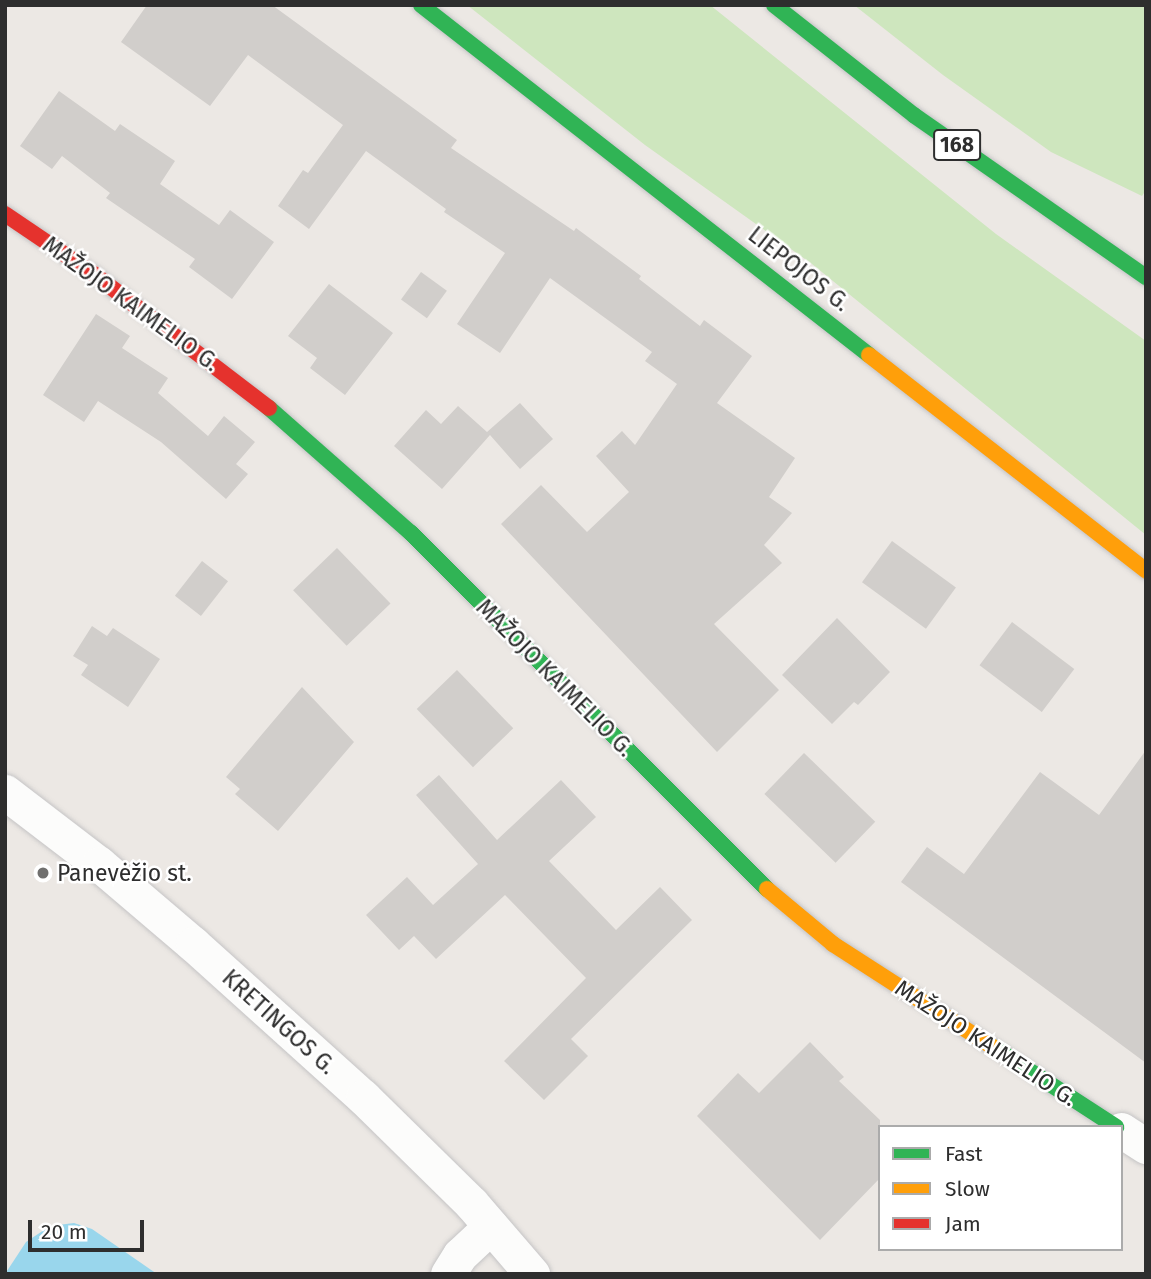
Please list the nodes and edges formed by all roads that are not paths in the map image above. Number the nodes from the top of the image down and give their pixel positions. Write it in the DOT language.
graph roads {
  1 [pos="421,5"];
  2 [pos="774,5"];
  3 [pos="5,214"];
  4 [pos="1146,277"];
  5 [pos="1146,571"];
  6 [pos="5,792"];
  7 [pos="1113,1125"];
  8 [pos="1123,1131"];
  9 [pos="1146,1146"];
  10 [pos="491,1226"];
  11 [pos="448,1274"];
  12 [pos="532,1274"];
  1 -- 5 [label="street, LIEPOJOS G."];
  2 -- 4 [label="street, 168"];
  3 -- 7 [label="street, MAŽOJO KAIMELIO G."];
  6 -- 10 [label="street, KRETINGOS G."];
  8 -- 9 [label="street"];
  10 -- 11 [label="street"];
  10 -- 12 [label="street, KRETINGOS G."];
}
